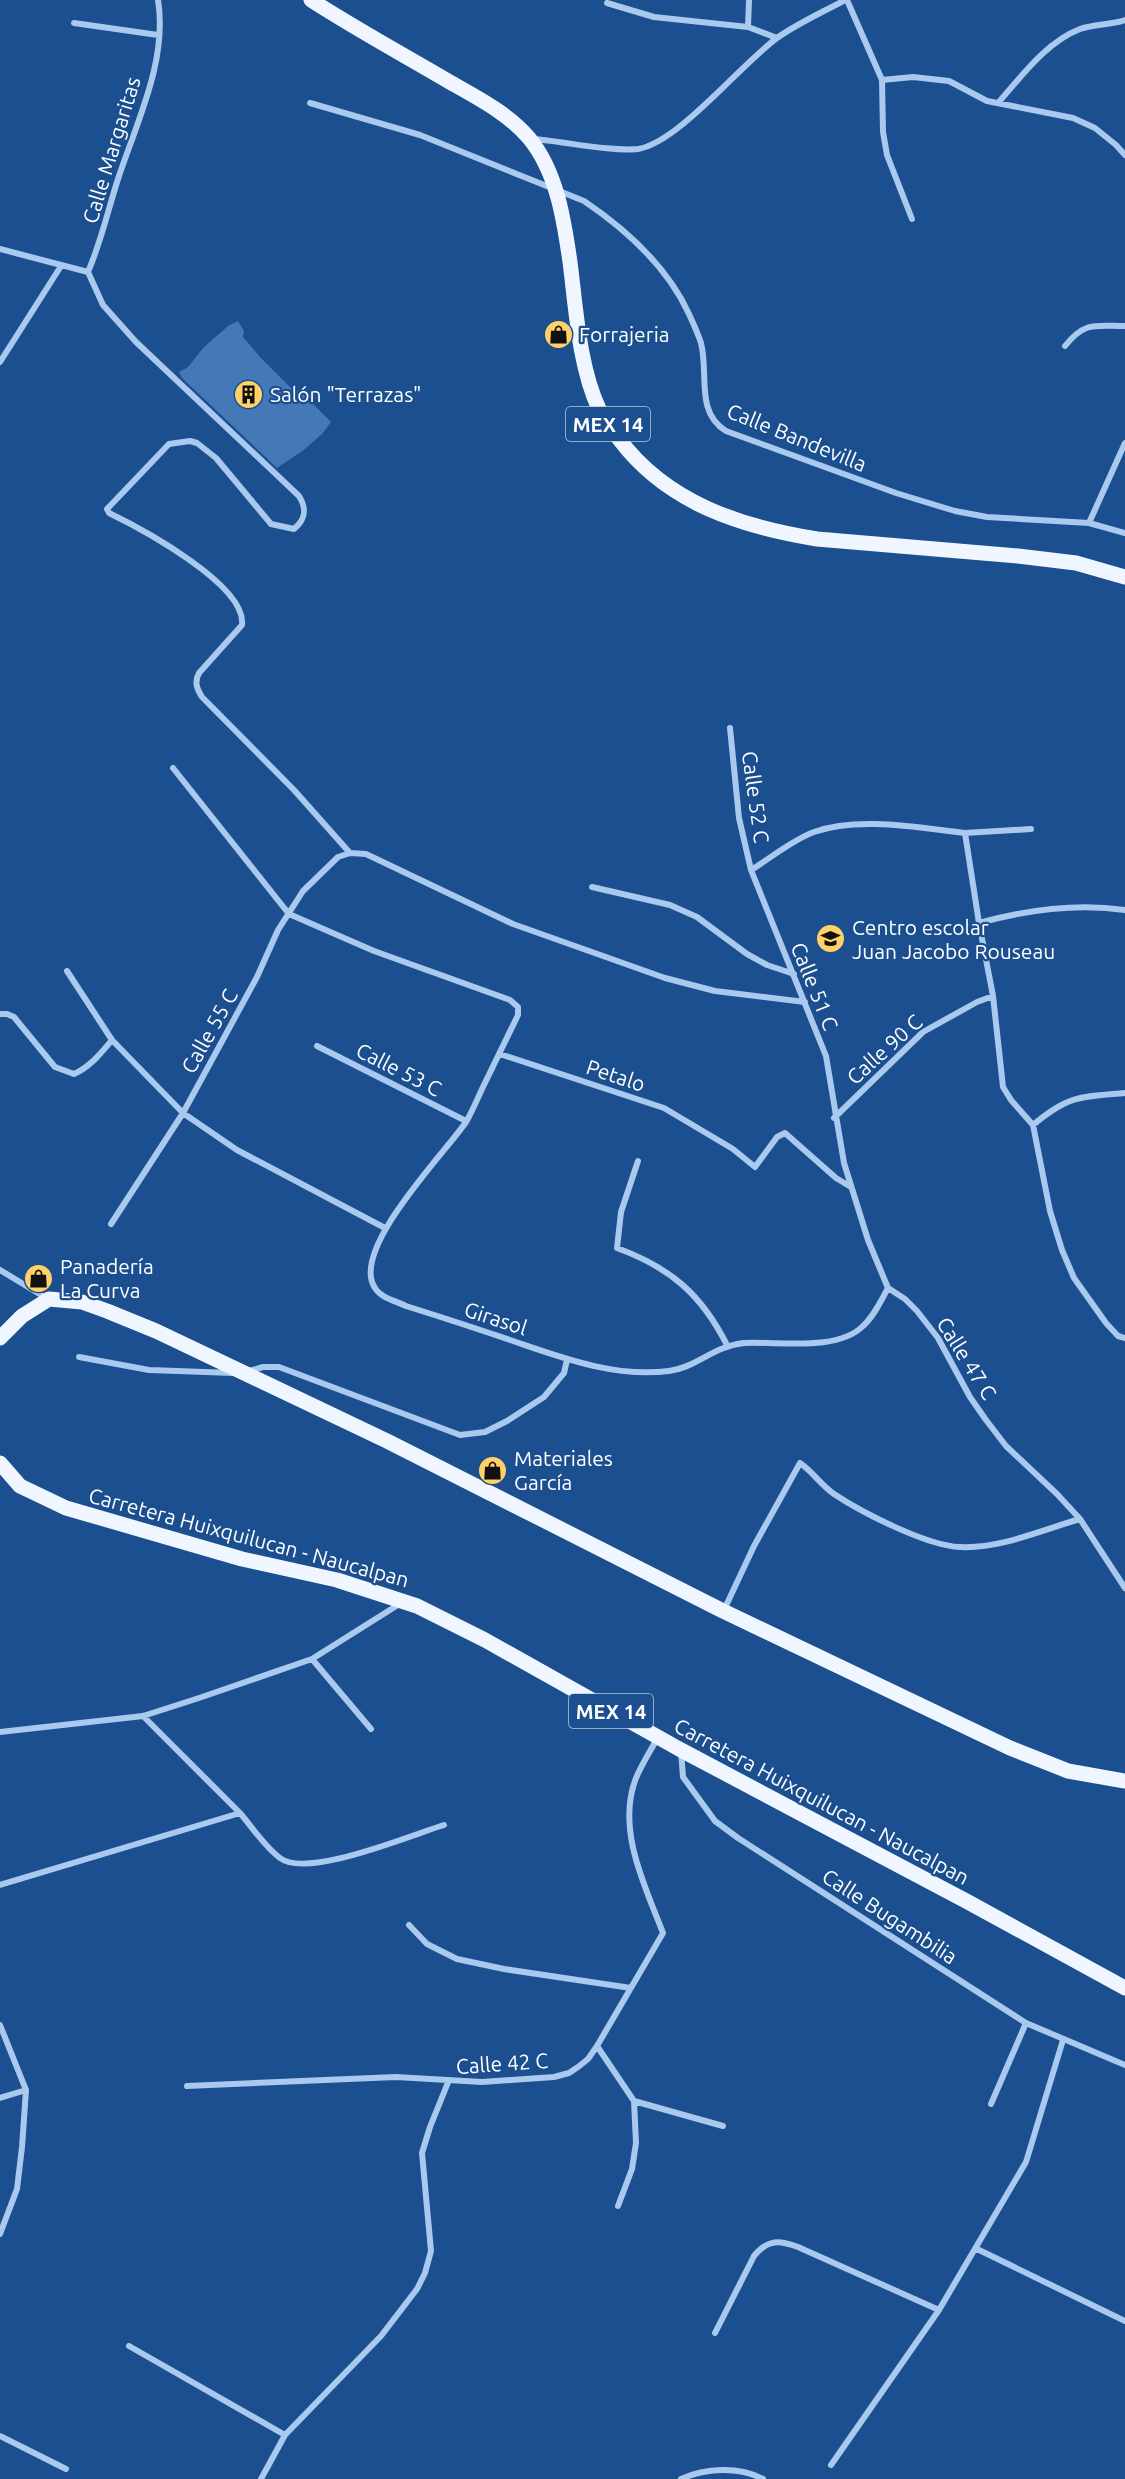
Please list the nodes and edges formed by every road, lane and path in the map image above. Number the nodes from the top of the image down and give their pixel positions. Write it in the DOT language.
graph roads {
  1 [pos="158,0"];
  2 [pos="311,0"];
  3 [pos="749,0"];
  4 [pos="846,0"];
  5 [pos="607,3"];
  6 [pos="1125,20"];
  7 [pos="74,23"];
  8 [pos="748,27"];
  9 [pos="158,35"];
  10 [pos="777,38"];
  11 [pos="882,80"];
  12 [pos="998,103"];
  13 [pos="310,104"];
  14 [pos="529,138"];
  15 [pos="1125,155"];
  16 [pos="555,190"];
  17 [pos="912,219"];
  18 [pos="0,249"];
  19 [pos="61,266"];
  20 [pos="88,272"];
  21 [pos="1125,326"];
  22 [pos="1065,346"];
  23 [pos="0,362"];
  24 [pos="1125,443"];
  25 [pos="1089,523"];
  26 [pos="1125,533"];
  27 [pos="1125,577"];
  28 [pos="730,728"];
  29 [pos="173,768"];
  30 [pos="1031,829"];
  31 [pos="965,833"];
  32 [pos="350,853"];
  33 [pos="751,870"];
  34 [pos="592,887"];
  35 [pos="1125,910"];
  36 [pos="289,914"];
  37 [pos="979,924"];
  38 [pos="67,971"];
  39 [pos="794,974"];
  40 [pos="993,996"];
  41 [pos="805,1002"];
  42 [pos="0,1014"];
  43 [pos="112,1040"];
  44 [pos="317,1046"];
  45 [pos="500,1054"];
  46 [pos="1125,1093"];
  47 [pos="183,1113"];
  48 [pos="834,1118"];
  49 [pos="466,1121"];
  50 [pos="1033,1125"];
  51 [pos="638,1161"];
  52 [pos="852,1187"];
  53 [pos="111,1224"];
  54 [pos="385,1228"];
  55 [pos="0,1270"];
  56 [pos="888,1288"];
  57 [pos="49,1299"];
  58 [pos="0,1338"];
  59 [pos="1125,1338"];
  60 [pos="728,1345"];
  61 [pos="79,1357"];
  62 [pos="567,1360"];
  63 [pos="243,1373"];
  64 [pos="0,1463"];
  65 [pos="1080,1519"];
  66 [pos="1125,1588"];
  67 [pos="404,1601"];
  68 [pos="723,1611"];
  69 [pos="312,1659"];
  70 [pos="143,1716"];
  71 [pos="371,1730"];
  72 [pos="0,1732"];
  73 [pos="658,1737"];
  74 [pos="681,1750"];
  75 [pos="1125,1781"];
  76 [pos="240,1813"];
  77 [pos="444,1825"];
  78 [pos="0,1885"];
  79 [pos="409,1925"];
  80 [pos="632,1988"];
  81 [pos="1125,1988"];
  82 [pos="1026,2023"];
  83 [pos="0,2025"];
  84 [pos="1063,2040"];
  85 [pos="597,2046"];
  86 [pos="1125,2065"];
  87 [pos="449,2080"];
  88 [pos="187,2086"];
  89 [pos="26,2090"];
  90 [pos="0,2098"];
  91 [pos="634,2101"];
  92 [pos="991,2104"];
  93 [pos="723,2126"];
  94 [pos="618,2206"];
  95 [pos="0,2234"];
  96 [pos="977,2249"];
  97 [pos="939,2310"];
  98 [pos="1125,2321"];
  99 [pos="716,2333"];
  100 [pos="129,2346"];
  101 [pos="285,2435"];
  102 [pos="0,2436"];
  103 [pos="831,2464"];
  104 [pos="66,2469"];
  105 [pos="261,2479"];
  106 [pos="681,2479"];
  107 [pos="763,2479"];
  1 -- 9 [label="street, Calle Margaritas"];
  2 -- 14 [label="main road, MEX 14"];
  3 -- 8 [label="street"];
  4 -- 10 [label="street"];
  4 -- 11 [label="street"];
  5 -- 8 [label="street"];
  6 -- 12 [label="street"];
  7 -- 9 [label="street"];
  8 -- 10 [label="street"];
  9 -- 20 [label="street, Calle Margaritas"];
  10 -- 14 [label="street"];
  11 -- 12 [label="street"];
  11 -- 17 [label="street"];
  12 -- 15 [label="street"];
  13 -- 16 [label="street, Calle Bandevilla"];
  14 -- 16 [label="main road, MEX 14"];
  16 -- 25 [label="street, Calle Bandevilla"];
  16 -- 27 [label="main road, MEX 14"];
  18 -- 19 [label="street"];
  19 -- 20 [label="street"];
  19 -- 23 [label="street"];
  20 -- 32 [label="street"];
  21 -- 22 [label="street"];
  24 -- 25 [label="street"];
  25 -- 26 [label="street, Calle Bandevilla"];
  28 -- 33 [label="street, Calle 52 C"];
  29 -- 36 [label="street"];
  30 -- 31 [label="street"];
  31 -- 33 [label="street"];
  31 -- 37 [label="street"];
  32 -- 36 [label="street, Calle 55 C"];
  32 -- 41 [label="street"];
  33 -- 39 [label="street, Calle 51 C"];
  34 -- 39 [label="street"];
  35 -- 37 [label="street"];
  36 -- 45 [label="street, Girasol"];
  36 -- 47 [label="street, Calle 55 C"];
  37 -- 40 [label="street"];
  38 -- 43 [label="street"];
  39 -- 41 [label="street, Calle 51 C"];
  40 -- 48 [label="street, Calle 90 C"];
  40 -- 50 [label="street"];
  41 -- 48 [label="street, Calle 51 C"];
  42 -- 43 [label="street"];
  43 -- 47 [label="street"];
  44 -- 49 [label="street, Calle 53 C"];
  45 -- 49 [label="street, Girasol"];
  45 -- 52 [label="street, Petalo"];
  46 -- 50 [label="street"];
  47 -- 53 [label="street, Calle 55 C"];
  47 -- 54 [label="street"];
  48 -- 52 [label="street"];
  49 -- 54 [label="street, Girasol"];
  50 -- 59 [label="street"];
  51 -- 60 [label="street"];
  52 -- 56 [label="street"];
  54 -- 62 [label="street, Girasol"];
  55 -- 57 [label="street"];
  56 -- 60 [label="street"];
  56 -- 65 [label="street, Calle 47 C"];
  57 -- 58 [label="main road"];
  57 -- 63 [label="main road"];
  60 -- 62 [label="street"];
  61 -- 63 [label="street"];
  62 -- 63 [label="street"];
  63 -- 68 [label="main road"];
  64 -- 67 [label="main road, Carretera Huixquilucan - Naucalpan / MEX 14"];
  65 -- 66 [label="street, Calle 47 C"];
  65 -- 68 [label="street"];
  67 -- 69 [label="street"];
  67 -- 73 [label="main road, Carretera Huixquilucan - Naucalpan / MEX 14"];
  68 -- 75 [label="main road"];
  69 -- 70 [label="street"];
  69 -- 71 [label="street"];
  70 -- 72 [label="street"];
  70 -- 76 [label="street"];
  73 -- 74 [label="main road, Carretera Huixquilucan - Naucalpan / MEX 14"];
  73 -- 80 [label="street, Calle 42 C"];
  74 -- 81 [label="main road, Carretera Huixquilucan - Naucalpan / MEX 14"];
  74 -- 82 [label="street, Calle Bugambilia"];
  76 -- 77 [label="street"];
  76 -- 78 [label="street"];
  79 -- 80 [label="street"];
  80 -- 85 [label="street, Calle 42 C"];
  82 -- 84 [label="street, Calle Bugambilia"];
  82 -- 92 [label="street"];
  83 -- 89 [label="street"];
  84 -- 86 [label="street, Calle Bugambilia"];
  84 -- 96 [label="street"];
  85 -- 87 [label="street, Calle 42 C"];
  85 -- 91 [label="street"];
  87 -- 88 [label="street"];
  87 -- 101 [label="street, Calle 42 C"];
  89 -- 90 [label="street"];
  89 -- 95 [label="street"];
  91 -- 93 [label="street"];
  91 -- 94 [label="street"];
  96 -- 97 [label="street"];
  96 -- 98 [label="street"];
  97 -- 99 [label="street"];
  97 -- 103 [label="street"];
  100 -- 101 [label="street"];
  101 -- 105 [label="street, Calle 42 C"];
  102 -- 104 [label="street"];
  106 -- 107 [label="street"];
}
